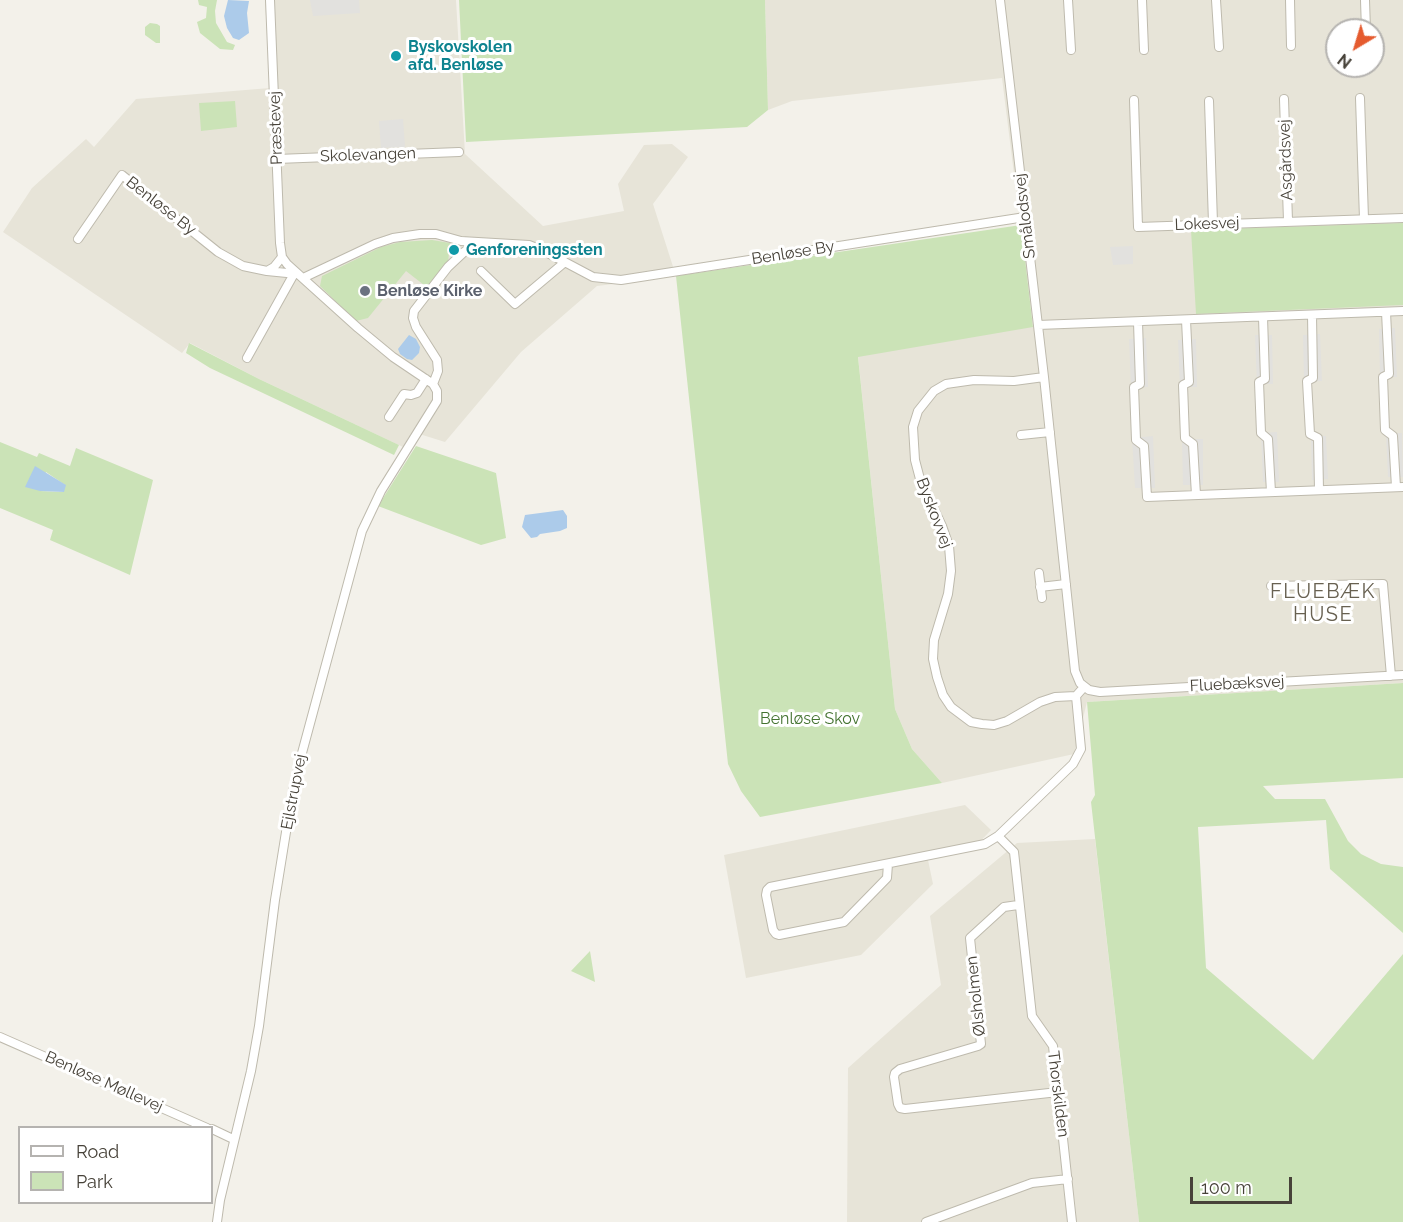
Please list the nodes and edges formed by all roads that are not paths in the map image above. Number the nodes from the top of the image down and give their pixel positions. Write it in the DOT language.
graph roads {
  1 [pos="270,0"];
  2 [pos="1000,0"];
  3 [pos="1068,0"];
  4 [pos="1142,0"];
  5 [pos="1216,0"];
  6 [pos="1290,0"];
  7 [pos="1365,0"];
  8 [pos="1366,18"];
  9 [pos="1292,46"];
  10 [pos="1219,47"];
  11 [pos="1071,50"];
  12 [pos="1144,50"];
  13 [pos="1360,98"];
  14 [pos="1284,99"];
  15 [pos="1134,100"];
  16 [pos="1209,101"];
  17 [pos="459,152"];
  18 [pos="277,159"];
  19 [pos="1025,217"];
  20 [pos="1403,218"];
  21 [pos="1364,219"];
  22 [pos="1288,221"];
  23 [pos="1213,223"];
  24 [pos="78,239"];
  25 [pos="461,241"];
  26 [pos="480,242"];
  27 [pos="464,252"];
  28 [pos="282,257"];
  29 [pos="565,262"];
  30 [pos="267,271"];
  31 [pos="481,271"];
  32 [pos="295,272"];
  33 [pos="303,278"];
  34 [pos="1403,311"];
  35 [pos="1386,312"];
  36 [pos="1312,315"];
  37 [pos="1263,317"];
  38 [pos="1186,320"];
  39 [pos="1138,322"];
  40 [pos="1038,326"];
  41 [pos="248,358"];
  42 [pos="1044,376"];
  43 [pos="429,382"];
  44 [pos="388,417"];
  45 [pos="1050,432"];
  46 [pos="1021,435"];
  47 [pos="1399,487"];
  48 [pos="1319,490"];
  49 [pos="1271,492"];
  50 [pos="1196,495"];
  51 [pos="1039,573"];
  52 [pos="1066,584"];
  53 [pos="1271,586"];
  54 [pos="1040,587"];
  55 [pos="1042,598"];
  56 [pos="1403,675"];
  57 [pos="1390,676"];
  58 [pos="1084,687"];
  59 [pos="1076,696"];
  60 [pos="998,836"];
  61 [pos="888,864"];
  62 [pos="1018,904"];
  63 [pos="0,1037"];
  64 [pos="1058,1092"];
  65 [pos="202,1126"];
  66 [pos="213,1129"];
  67 [pos="233,1139"];
  68 [pos="1068,1179"];
  69 [pos="217,1222"];
  70 [pos="926,1222"];
  71 [pos="1072,1222"];
  1 -- 18 [label="street, Præstevej"];
  2 -- 19 [label="street, Smålodsvej"];
  3 -- 11 [label="street"];
  4 -- 12 [label="street"];
  5 -- 10 [label="street"];
  6 -- 9 [label="street"];
  7 -- 8 [label="street"];
  13 -- 21 [label="street"];
  14 -- 22 [label="street, Asgårdsvej"];
  15 -- 23 [label="street, Lokesvej"];
  16 -- 23 [label="street"];
  17 -- 18 [label="street, Skolevangen"];
  18 -- 28 [label="street, Præstevej"];
  19 -- 29 [label="street, Benløse By"];
  19 -- 40 [label="street, Smålodsvej"];
  20 -- 21 [label="street, Lokesvej"];
  21 -- 22 [label="street, Lokesvej"];
  22 -- 23 [label="street, Lokesvej"];
  24 -- 30 [label="street, Benløse By"];
  25 -- 26 [label="street, Benløse By"];
  25 -- 27 [label="street"];
  25 -- 33 [label="street, Benløse By"];
  26 -- 27 [label="street"];
  26 -- 29 [label="street, Benløse By"];
  27 -- 43 [label="street"];
  28 -- 30 [label="street"];
  28 -- 32 [label="street"];
  29 -- 31 [label="street"];
  30 -- 32 [label="street, Benløse By"];
  32 -- 33 [label="street"];
  32 -- 41 [label="street"];
  33 -- 43 [label="street"];
  34 -- 35 [label="street"];
  35 -- 36 [label="street"];
  35 -- 47 [label="street"];
  36 -- 37 [label="street"];
  36 -- 48 [label="street"];
  37 -- 38 [label="street"];
  37 -- 49 [label="street"];
  38 -- 39 [label="street"];
  38 -- 50 [label="street"];
  39 -- 40 [label="street"];
  39 -- 50 [label="street"];
  40 -- 42 [label="street, Smålodsvej"];
  42 -- 45 [label="street, Smålodsvej"];
  42 -- 59 [label="street, Byskovvej"];
  43 -- 44 [label="street"];
  43 -- 67 [label="street, Ejlstrupvej"];
  45 -- 46 [label="street"];
  45 -- 52 [label="street, Smålodsvej"];
  47 -- 48 [label="street"];
  48 -- 49 [label="street"];
  49 -- 50 [label="street"];
  51 -- 54 [label="street"];
  52 -- 54 [label="street"];
  52 -- 58 [label="street, Smålodsvej"];
  53 -- 57 [label="street"];
  54 -- 55 [label="street"];
  56 -- 57 [label="street, Fluebæksvej"];
  57 -- 58 [label="street, Fluebæksvej"];
  58 -- 59 [label="street"];
  59 -- 60 [label="street"];
  60 -- 61 [label="street"];
  60 -- 62 [label="street, Thorskilden"];
  61 -- 61 [label="street"];
  62 -- 64 [label="street, Thorskilden"];
  62 -- 64 [label="street, Ølsholmen"];
  63 -- 65 [label="street, Benløse Møllevej"];
  64 -- 68 [label="street, Thorskilden"];
  66 -- 67 [label="street"];
  67 -- 69 [label="street, Ejlstrupvej"];
  68 -- 70 [label="street"];
  68 -- 71 [label="street, Thorskilden"];
}
